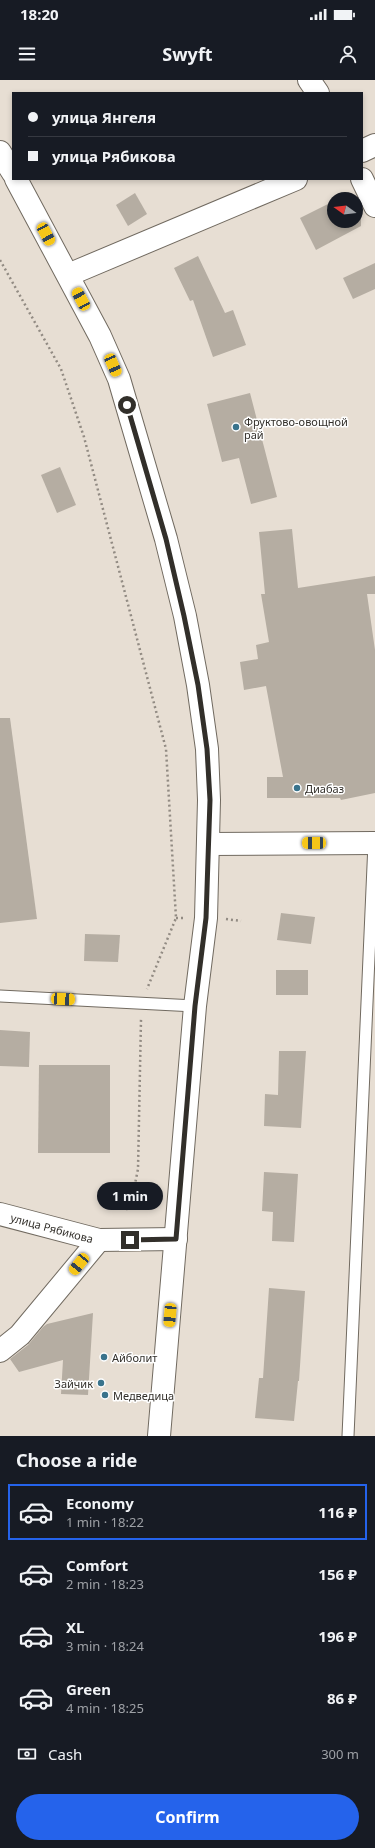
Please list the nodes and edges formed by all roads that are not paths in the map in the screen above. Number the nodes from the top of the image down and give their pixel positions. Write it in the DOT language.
graph roads {
  1 [pos="309,80"];
  2 [pos="317,92"];
  3 [pos="375,145"];
  4 [pos="363,151"];
  5 [pos="0,152"];
  6 [pos="12,171"];
  7 [pos="17,180"];
  8 [pos="294,180"];
  9 [pos="362,180"];
  10 [pos="375,206"];
  11 [pos="68,275"];
  12 [pos="374,843"];
  13 [pos="208,844"];
  14 [pos="0,996"];
  15 [pos="195,1006"];
  16 [pos="0,1214"];
  17 [pos="176,1239"];
  18 [pos="98,1240"];
  19 [pos="0,1351"];
  20 [pos="159,1436"];
  21 [pos="348,1436"];
  1 -- 2 [label="street"];
  3 -- 4 [label="street"];
  5 -- 6 [label="street"];
  7 -- 11 [label="street"];
  8 -- 11 [label="street"];
  9 -- 10 [label="street"];
  11 -- 13 [label="street"];
  12 -- 13 [label="street"];
  12 -- 21 [label="lane"];
  13 -- 15 [label="street"];
  14 -- 15 [label="lane"];
  15 -- 17 [label="street"];
  16 -- 18 [label="street, улица Рябикова"];
  17 -- 18 [label="street, улица Рябикова"];
  17 -- 20 [label="street"];
  18 -- 19 [label="street"];
}
